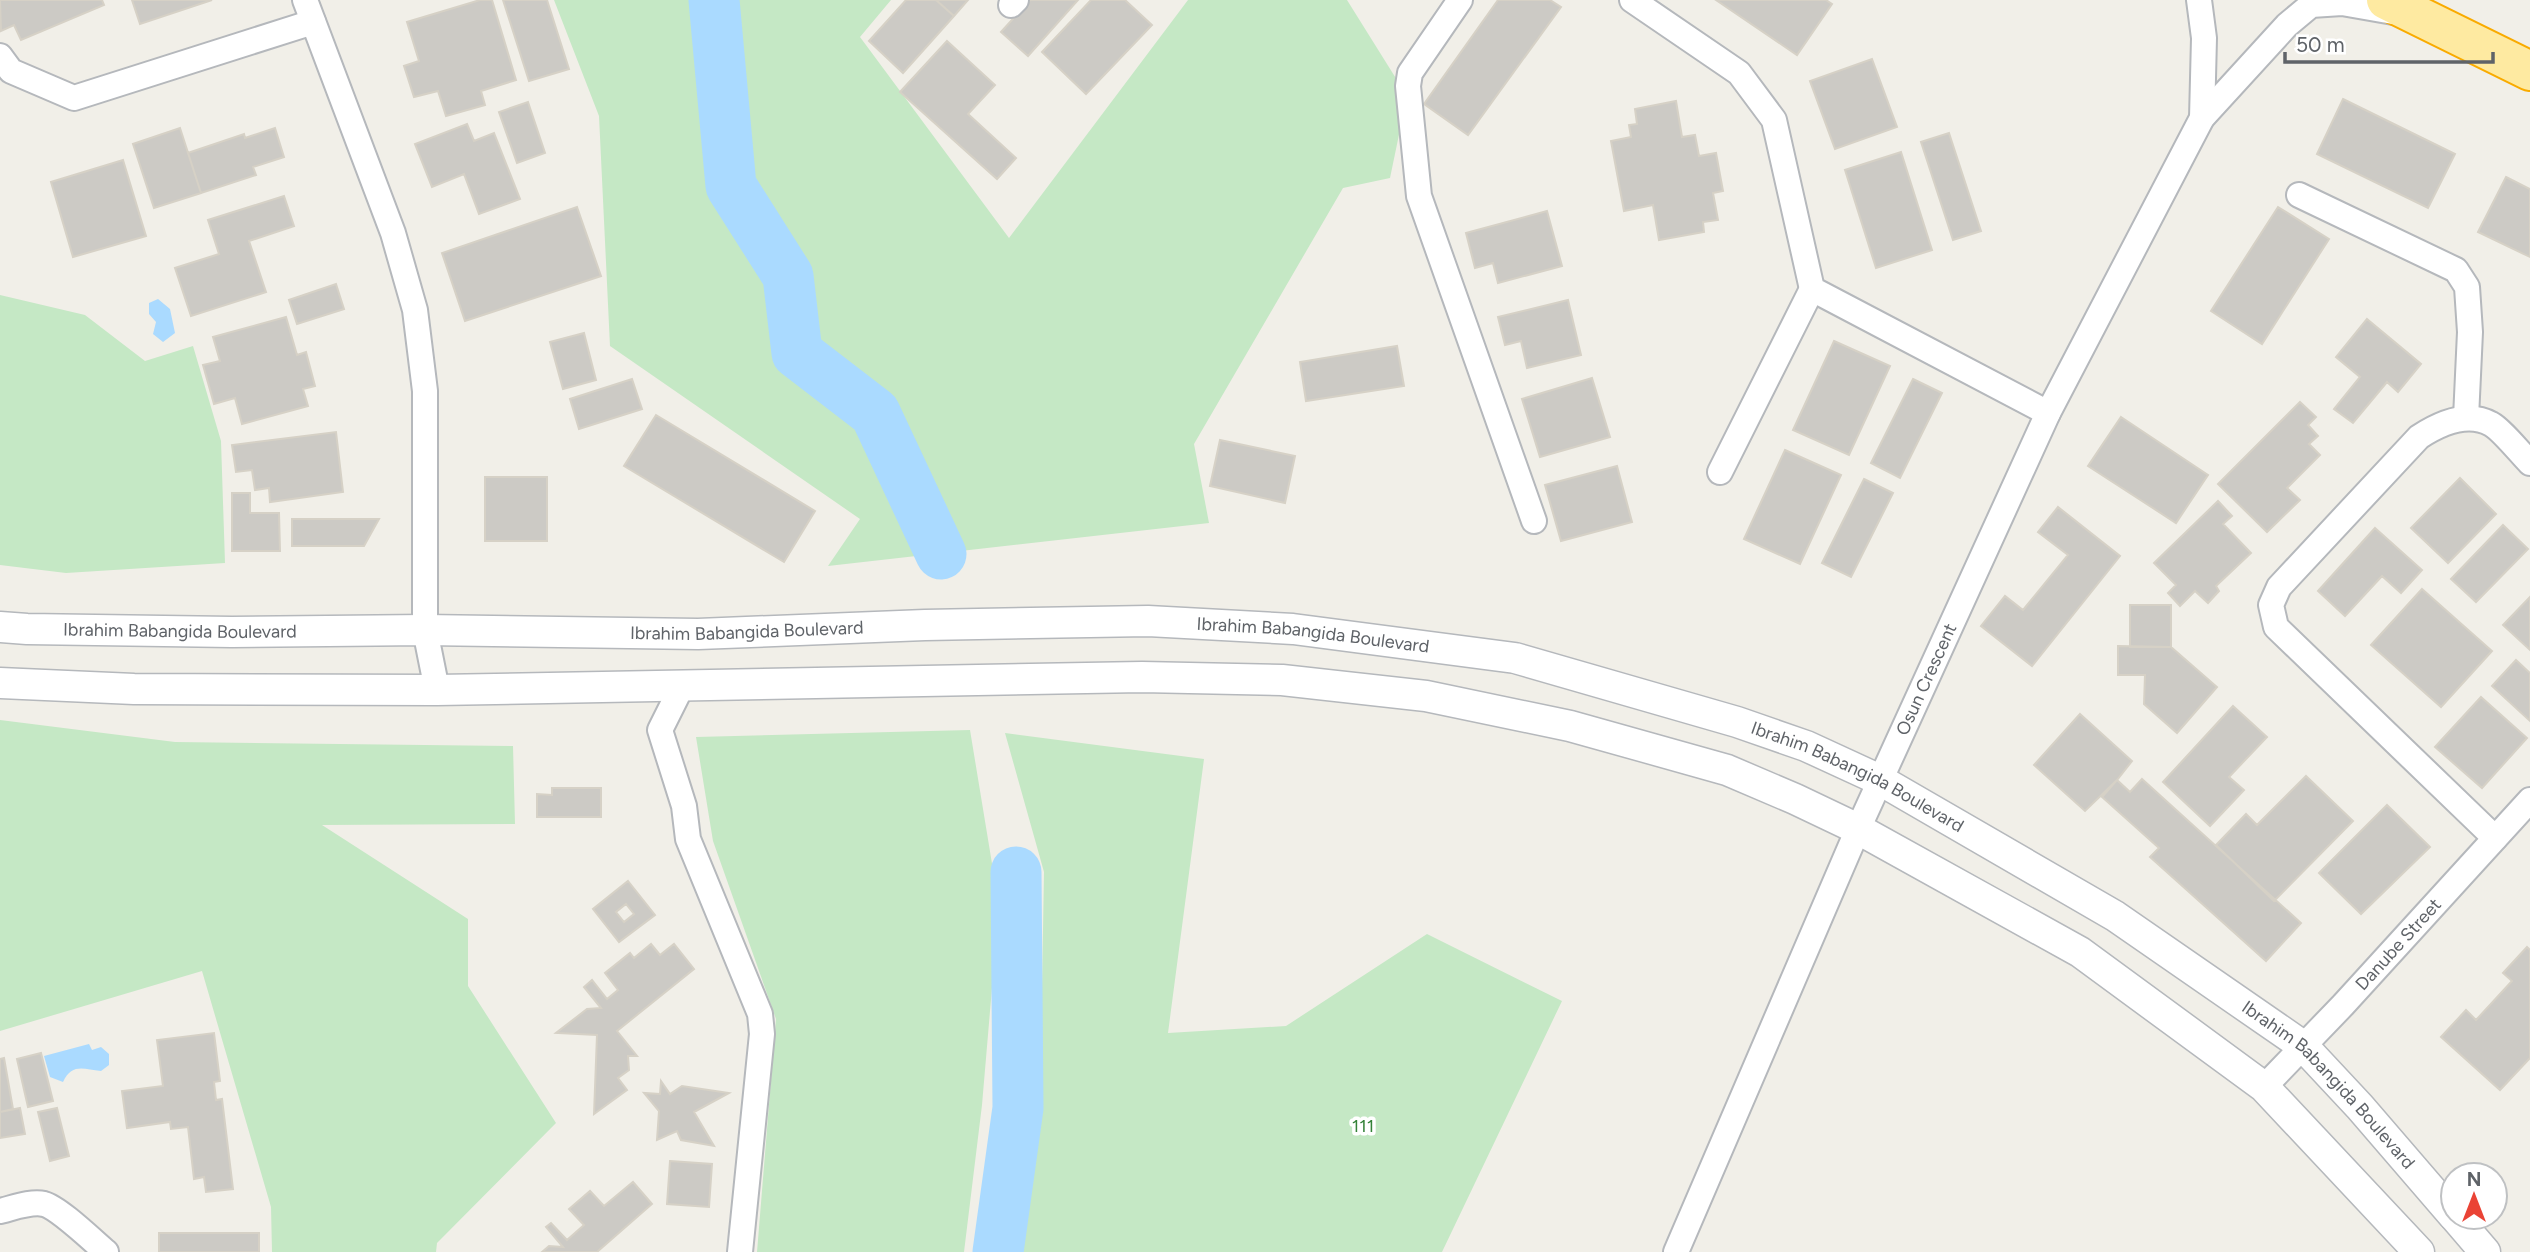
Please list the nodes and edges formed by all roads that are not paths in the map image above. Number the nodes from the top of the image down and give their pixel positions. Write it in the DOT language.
graph roads {
  1 [pos="1460,0"];
  2 [pos="1632,0"];
  3 [pos="2199,0"];
  4 [pos="2386,0"];
  5 [pos="309,11"];
  6 [pos="2427,20"];
  7 [pos="0,56"];
  8 [pos="2530,71"];
  9 [pos="2202,118"];
  10 [pos="2299,195"];
  11 [pos="1812,289"];
  12 [pos="2048,413"];
  13 [pos="2466,418"];
  14 [pos="2530,463"];
  15 [pos="1720,472"];
  16 [pos="1534,521"];
  17 [pos="0,626"];
  18 [pos="425,630"];
  19 [pos="0,683"];
  20 [pos="681,688"];
  21 [pos="437,690"];
  22 [pos="1880,780"];
  23 [pos="2530,800"];
  24 [pos="1858,829"];
  25 [pos="2496,838"];
  26 [pos="2303,1046"];
  27 [pos="2264,1087"];
  28 [pos="2439,1199"];
  29 [pos="0,1211"];
  30 [pos="2467,1231"];
  31 [pos="106,1252"];
  32 [pos="740,1252"];
  33 [pos="1676,1252"];
  34 [pos="2419,1252"];
  35 [pos="2485,1252"];
  1 -- 16 [label="street"];
  2 -- 11 [label="street"];
  3 -- 9 [label="street"];
  4 -- 6 [label="highway"];
  5 -- 7 [label="street"];
  5 -- 18 [label="street"];
  6 -- 8 [label="highway"];
  6 -- 9 [label="street"];
  9 -- 12 [label="street, Osun Crescent"];
  10 -- 13 [label="street"];
  11 -- 12 [label="street"];
  11 -- 15 [label="street"];
  12 -- 22 [label="street, Osun Crescent"];
  13 -- 14 [label="street"];
  13 -- 25 [label="street"];
  17 -- 18 [label="street, Ibrahim Babangida Boulevard"];
  18 -- 21 [label="street"];
  18 -- 22 [label="street, Ibrahim Babangida Boulevard"];
  19 -- 21 [label="street"];
  20 -- 21 [label="street"];
  20 -- 24 [label="street"];
  20 -- 32 [label="street"];
  22 -- 24 [label="street, Osun Crescent"];
  22 -- 26 [label="street, Ibrahim Babangida Boulevard"];
  23 -- 25 [label="street, Danube Street"];
  24 -- 27 [label="street"];
  24 -- 33 [label="street, Osun Crescent"];
  25 -- 26 [label="street, Danube Street"];
  26 -- 27 [label="street, Danube Street"];
  26 -- 28 [label="street, Ibrahim Babangida Boulevard"];
  27 -- 34 [label="street"];
  29 -- 31 [label="street"];
  30 -- 35 [label="street, Ibrahim Babangida Boulevard"];
}
